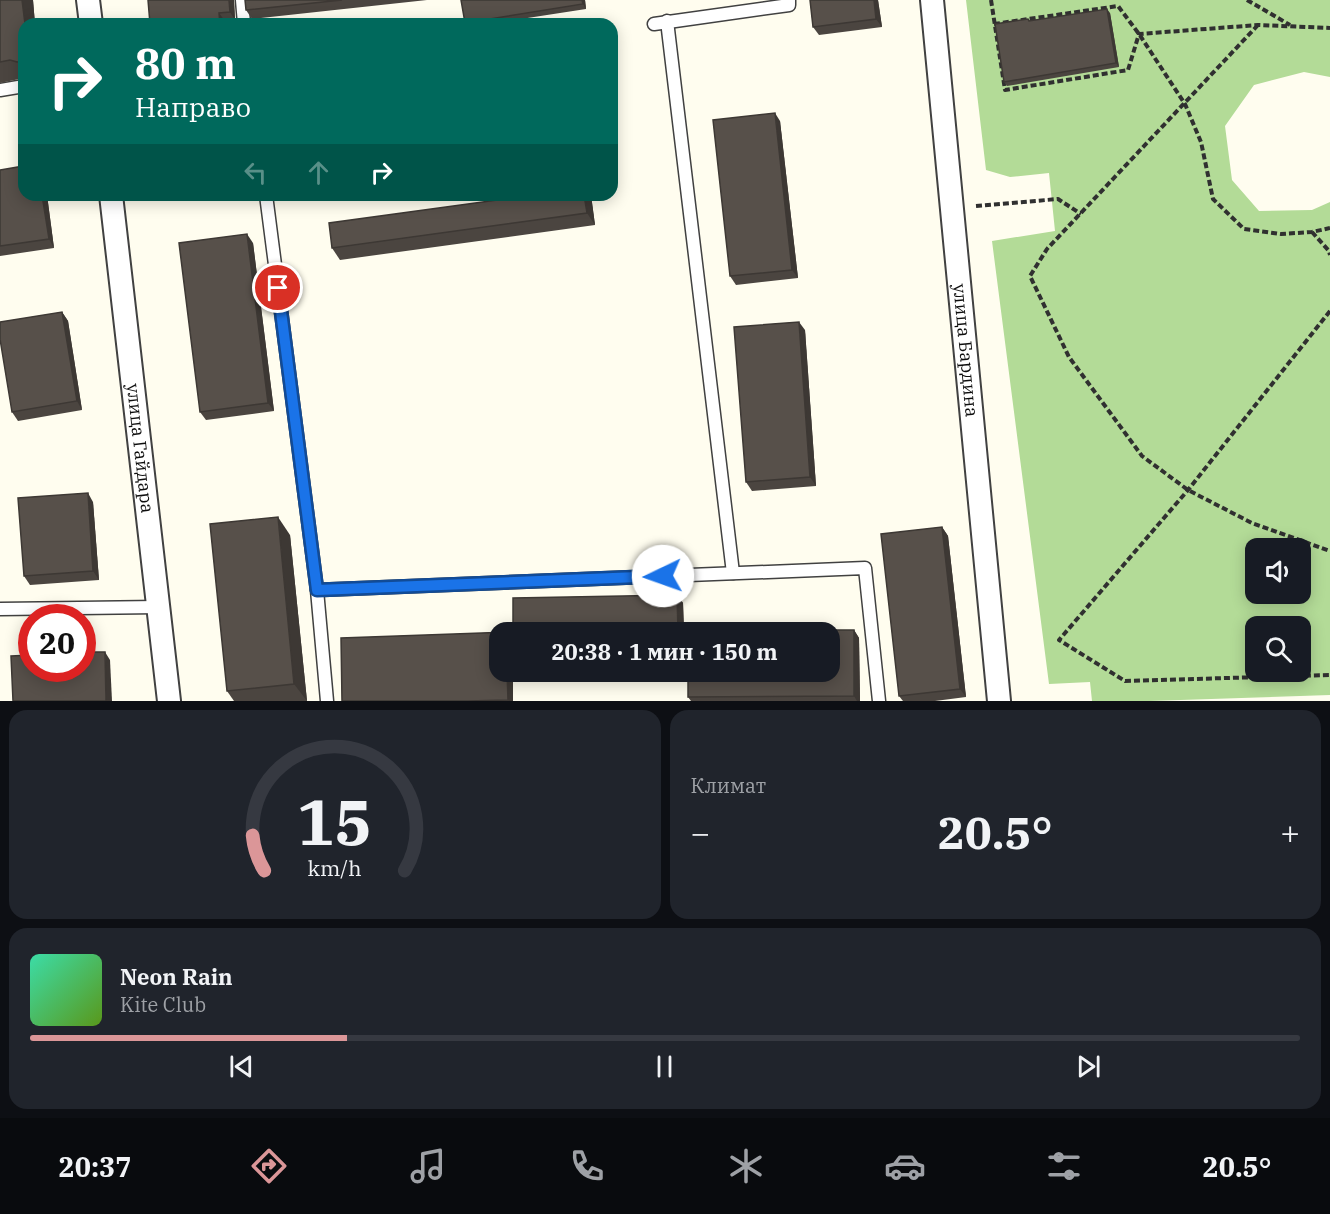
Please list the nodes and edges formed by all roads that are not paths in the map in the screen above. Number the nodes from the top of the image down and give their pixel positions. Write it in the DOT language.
graph roads {
  1 [pos="88,0"];
  2 [pos="242,0"];
  3 [pos="789,0"];
  4 [pos="932,0"];
  5 [pos="90,18"];
  6 [pos="244,18"];
  7 [pos="667,21"];
  8 [pos="654,24"];
  9 [pos="18,87"];
  10 [pos="0,90"];
  11 [pos="112,201"];
  12 [pos="267,201"];
  13 [pos="733,573"];
  14 [pos="317,590"];
  15 [pos="158,607"];
  16 [pos="0,609"];
  17 [pos="169,701"];
  18 [pos="327,701"];
  19 [pos="879,701"];
  20 [pos="999,701"];
  1 -- 5 [label="street"];
  2 -- 6 [label="lane"];
  3 -- 7 [label="lane"];
  4 -- 20 [label="street, улица Бардина"];
  7 -- 8 [label="lane"];
  7 -- 13 [label="lane"];
  9 -- 10 [label="lane"];
  11 -- 15 [label="street, улица Гайдара"];
  12 -- 14 [label="lane"];
  13 -- 14 [label="lane"];
  13 -- 19 [label="lane"];
  14 -- 18 [label="lane"];
  15 -- 16 [label="lane"];
  15 -- 17 [label="street, улица Гайдара"];
}
